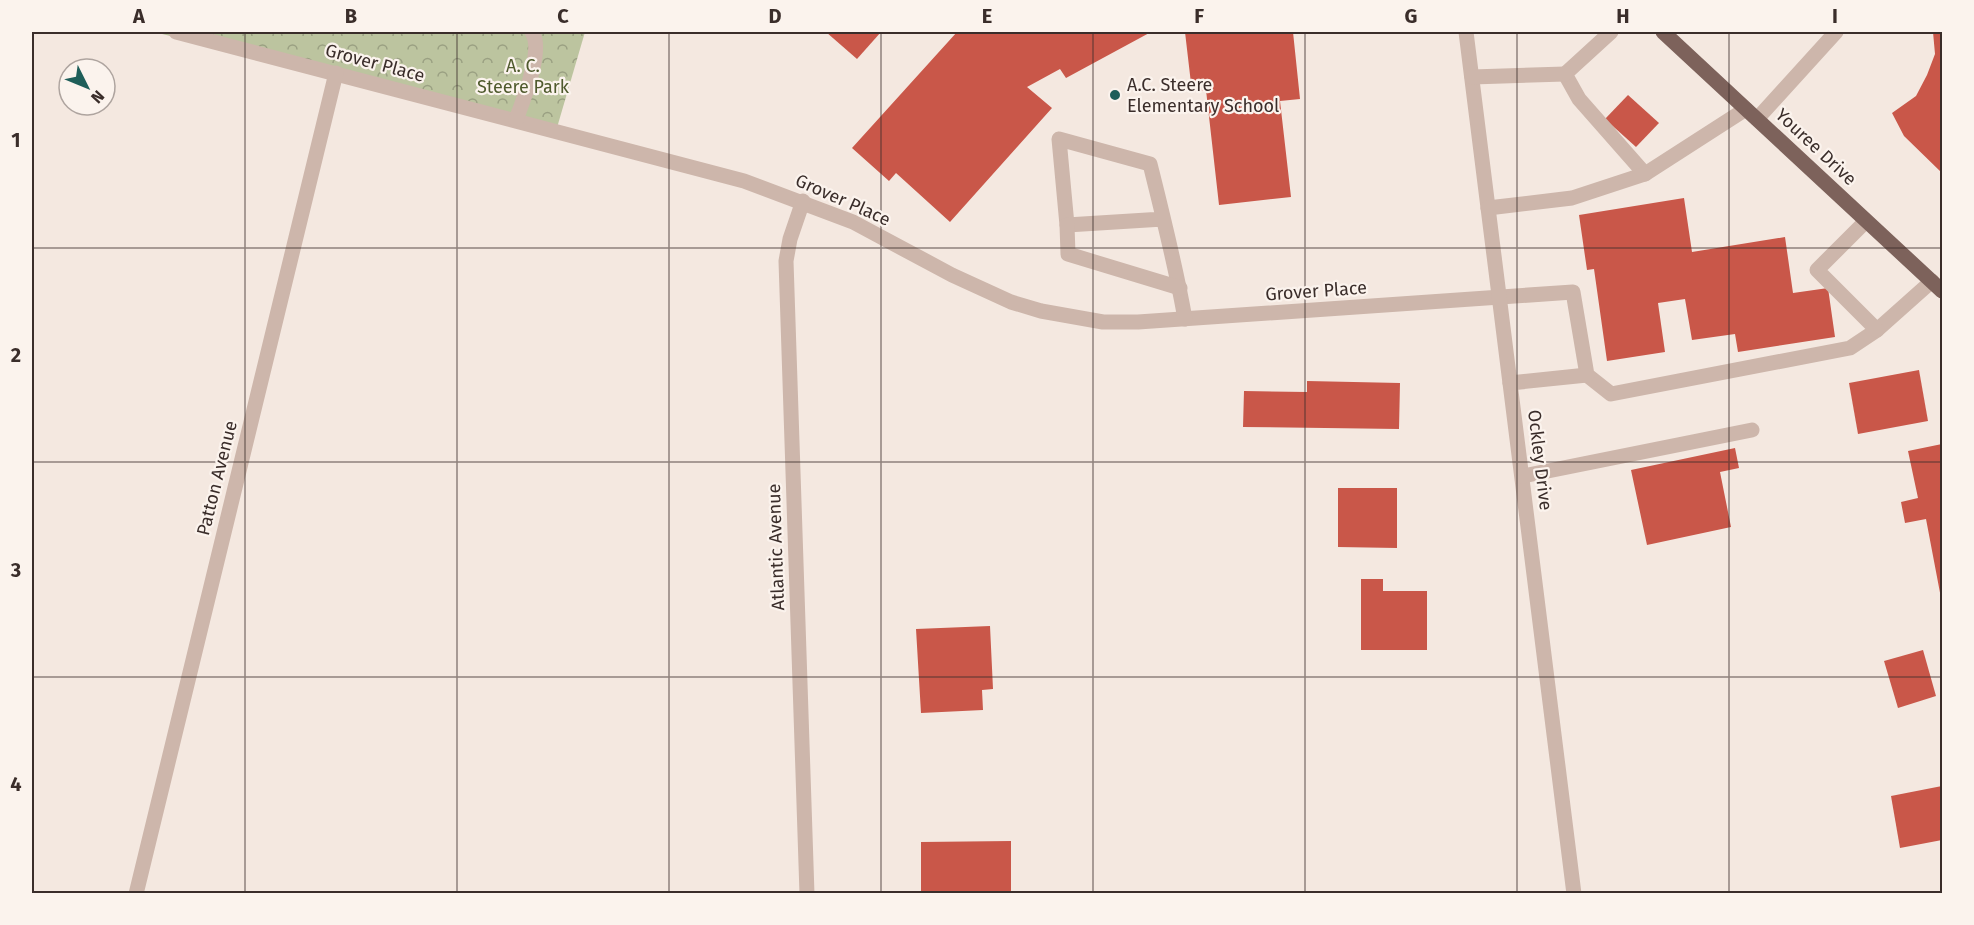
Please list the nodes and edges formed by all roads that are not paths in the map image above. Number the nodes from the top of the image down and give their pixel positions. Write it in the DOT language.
graph roads {
  1 [pos="176,32"];
  2 [pos="532,32"];
  3 [pos="1466,32"];
  4 [pos="1611,32"];
  5 [pos="1663,32"];
  6 [pos="1833,33"];
  7 [pos="336,73"];
  8 [pos="1565,74"];
  9 [pos="1472,77"];
  10 [pos="1746,109"];
  11 [pos="1757,119"];
  12 [pos="516,120"];
  13 [pos="1645,174"];
  14 [pos="802,201"];
  15 [pos="1488,208"];
  16 [pos="1163,219"];
  17 [pos="1866,221"];
  18 [pos="1067,225"];
  19 [pos="1937,286"];
  20 [pos="1179,288"];
  21 [pos="1500,297"];
  22 [pos="1185,319"];
  23 [pos="1877,330"];
  24 [pos="1587,375"];
  25 [pos="1510,383"];
  26 [pos="1752,430"];
  27 [pos="1522,476"];
  28 [pos="136,894"];
  29 [pos="807,894"];
  30 [pos="1574,894"];
  1 -- 7 [label="street, Grover Place"];
  2 -- 12 [label="street"];
  3 -- 9 [label="street, Ockley Drive"];
  4 -- 8 [label="street"];
  5 -- 10 [label="main road, Youree Drive"];
  6 -- 11 [label="street"];
  7 -- 12 [label="street, Grover Place"];
  7 -- 28 [label="street, Patton Avenue"];
  8 -- 9 [label="street"];
  8 -- 13 [label="street"];
  9 -- 15 [label="street, Ockley Drive"];
  10 -- 11 [label="main road, Youree Drive"];
  10 -- 13 [label="street"];
  11 -- 17 [label="main road, Youree Drive"];
  12 -- 14 [label="street, Grover Place"];
  13 -- 15 [label="street"];
  14 -- 22 [label="street, Grover Place"];
  14 -- 29 [label="street, Atlantic Avenue"];
  15 -- 21 [label="street, Ockley Drive"];
  16 -- 18 [label="street"];
  16 -- 18 [label="street"];
  16 -- 20 [label="street"];
  17 -- 19 [label="main road, Youree Drive"];
  17 -- 23 [label="street"];
  18 -- 20 [label="street"];
  19 -- 23 [label="street"];
  20 -- 22 [label="street"];
  21 -- 22 [label="street, Grover Place"];
  21 -- 24 [label="street, Grover Place"];
  21 -- 25 [label="street, Ockley Drive"];
  23 -- 24 [label="street"];
  24 -- 25 [label="street"];
  25 -- 27 [label="street, Ockley Drive"];
  26 -- 27 [label="street"];
  27 -- 30 [label="street, Ockley Drive"];
}
